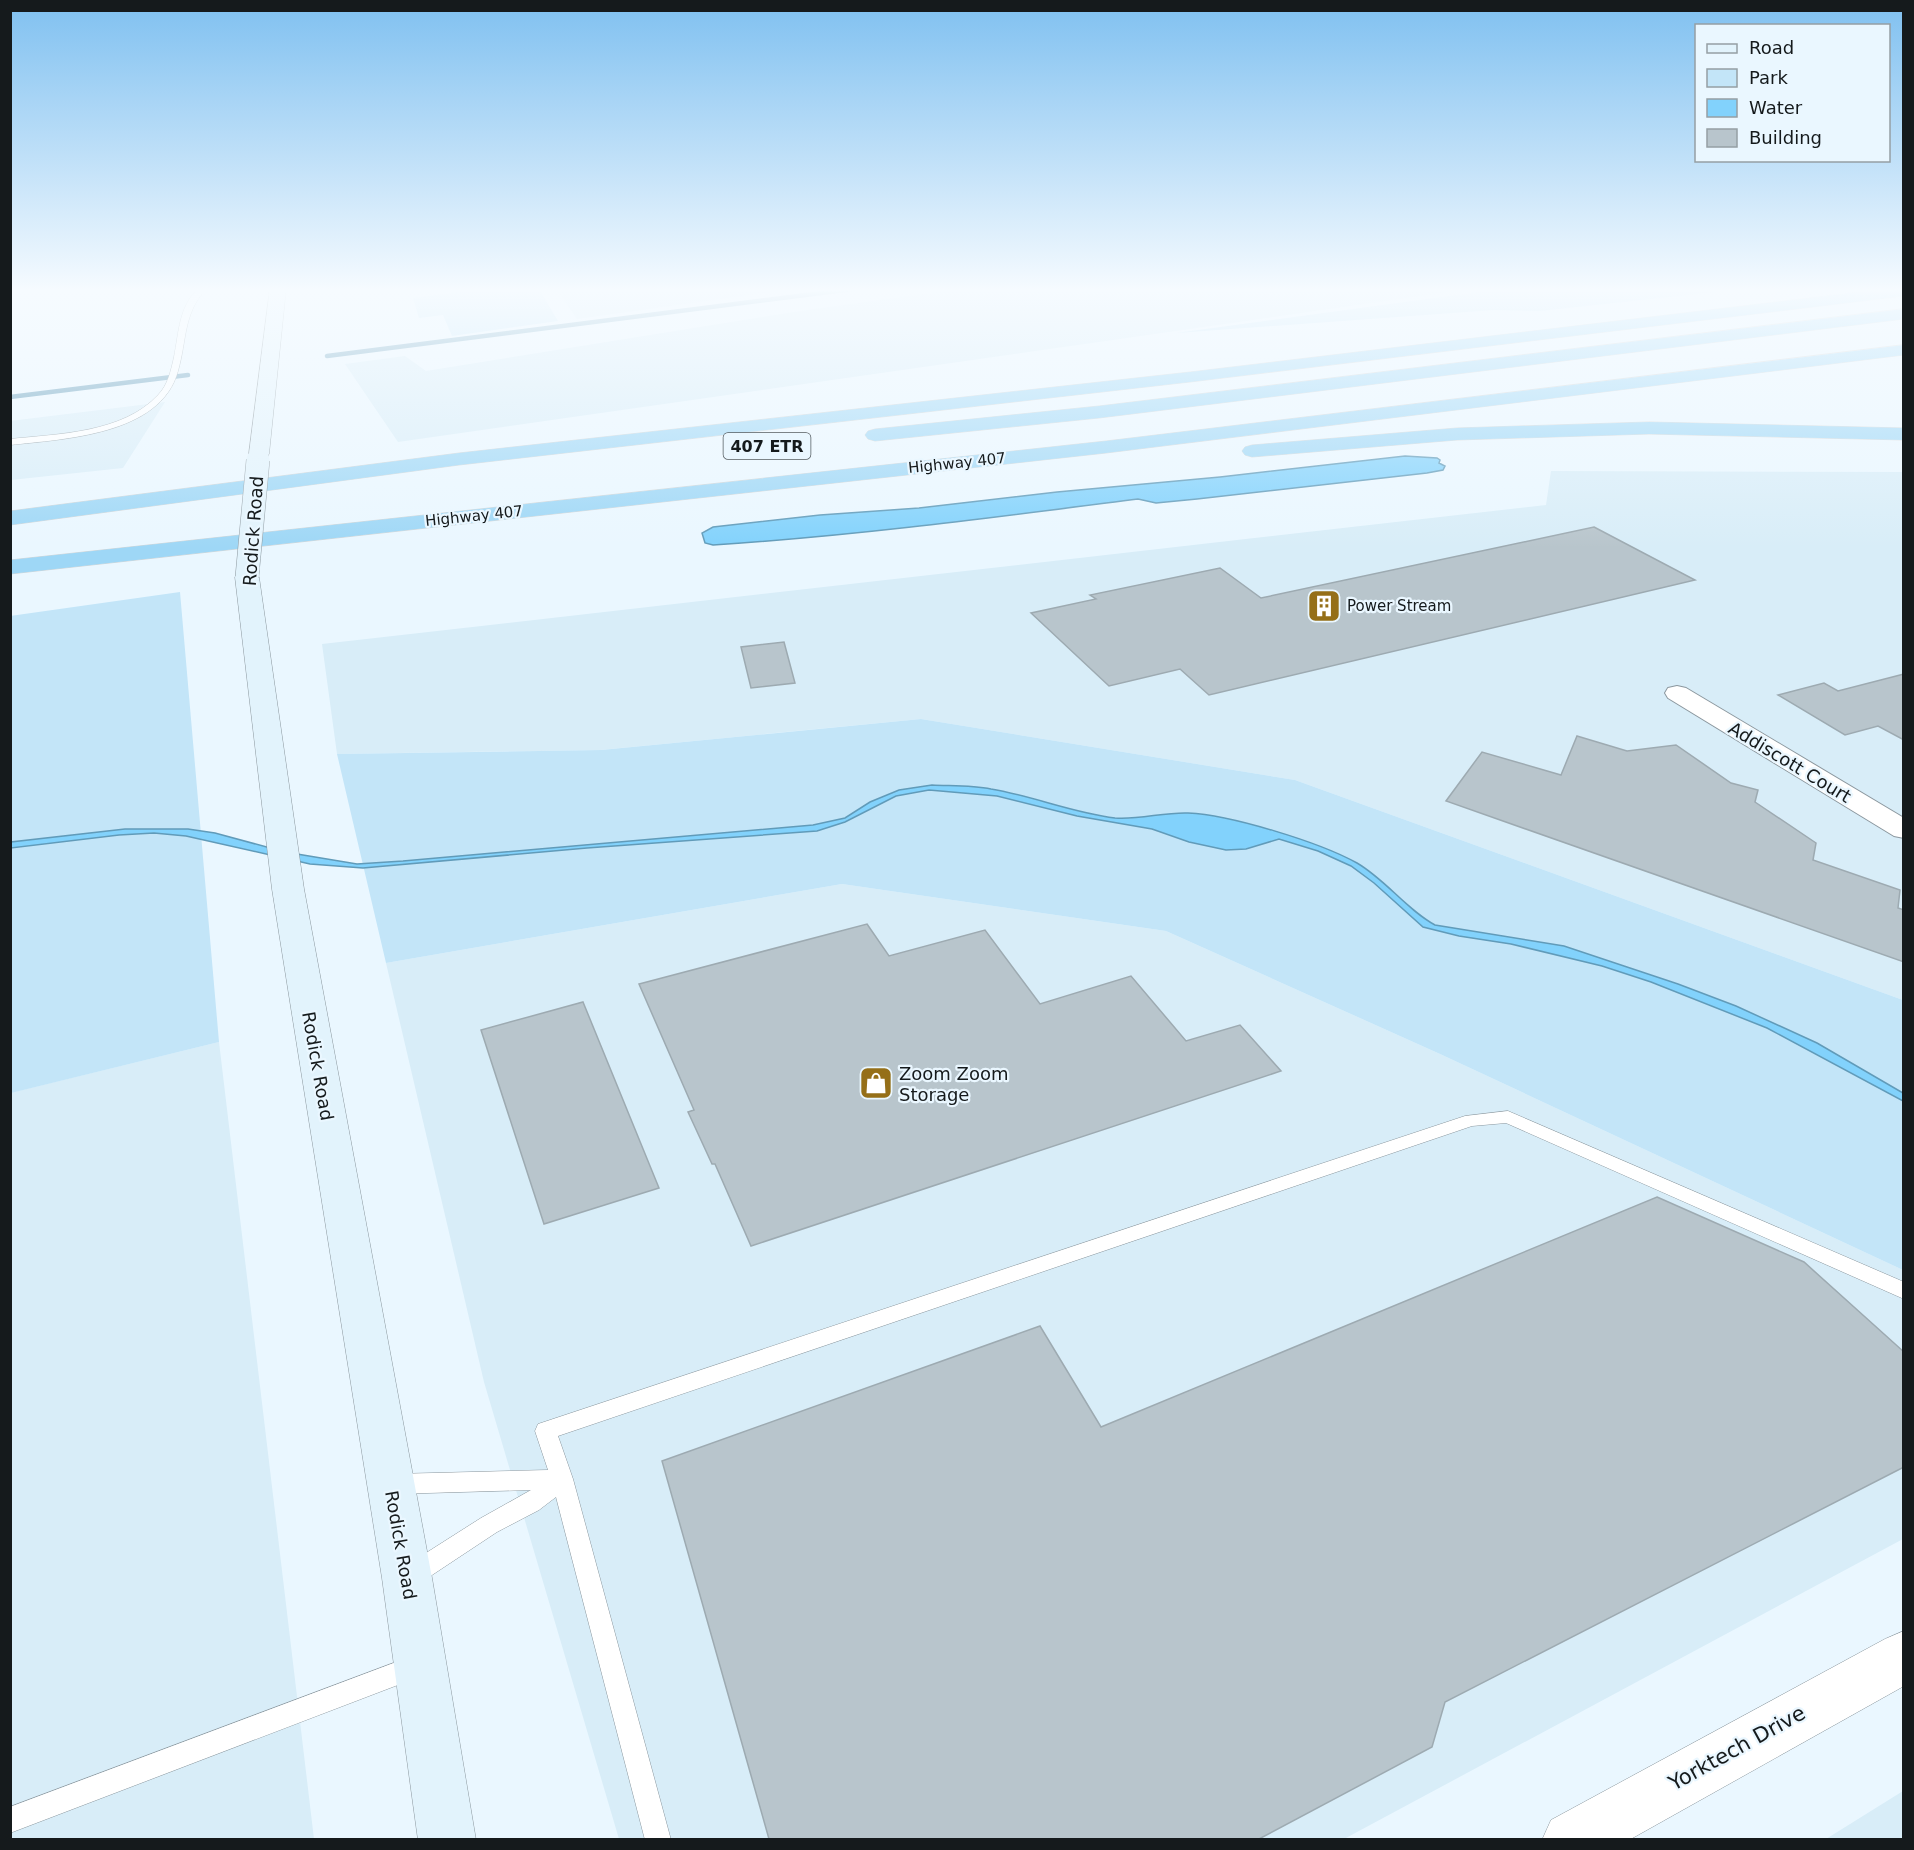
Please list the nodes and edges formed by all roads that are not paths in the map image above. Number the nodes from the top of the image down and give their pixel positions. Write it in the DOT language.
graph roads {
  1 [pos="172,375"];
  2 [pos="268,375"];
  3 [pos="1203,375"];
  4 [pos="1400,375"];
  5 [pos="1694,375"];
  6 [pos="1904,434"];
  7 [pos="851,437"];
  8 [pos="10,442"];
  9 [pos="1234,453"];
  10 [pos="1198,456"];
  11 [pos="556,467"];
  12 [pos="673,494"];
  13 [pos="10,519"];
  14 [pos="10,567"];
  15 [pos="1677,693"];
  16 [pos="1904,830"];
  17 [pos="1904,1291"];
  18 [pos="562,1479"];
  19 [pos="390,1484"];
  20 [pos="407,1578"];
  21 [pos="1904,1657"];
  22 [pos="420,1665"];
  23 [pos="10,1820"];
  24 [pos="447,1839"];
  25 [pos="658,1839"];
  26 [pos="1571,1839"];
  1 -- 8 [label="lane"];
  2 -- 19 [label="main road, Rodick Road, bridge"];
  3 -- 13 [label="highway"];
  4 -- 7 [label="highway"];
  5 -- 12 [label="highway, Highway 407 / 407 ETR"];
  6 -- 9 [label="highway"];
  10 -- 12 [label="highway"];
  11 -- 13 [label="highway"];
  12 -- 14 [label="highway, Highway 407 / 407 ETR"];
  15 -- 16 [label="street, Addiscott Court"];
  17 -- 18 [label="lane"];
  18 -- 19 [label="lane"];
  18 -- 20 [label="lane"];
  18 -- 25 [label="lane"];
  19 -- 20 [label="main road, Rodick Road"];
  20 -- 22 [label="main road, Rodick Road"];
  21 -- 26 [label="street, Yorktech Drive"];
  22 -- 23 [label="lane"];
  22 -- 24 [label="main road, Rodick Road"];
}
